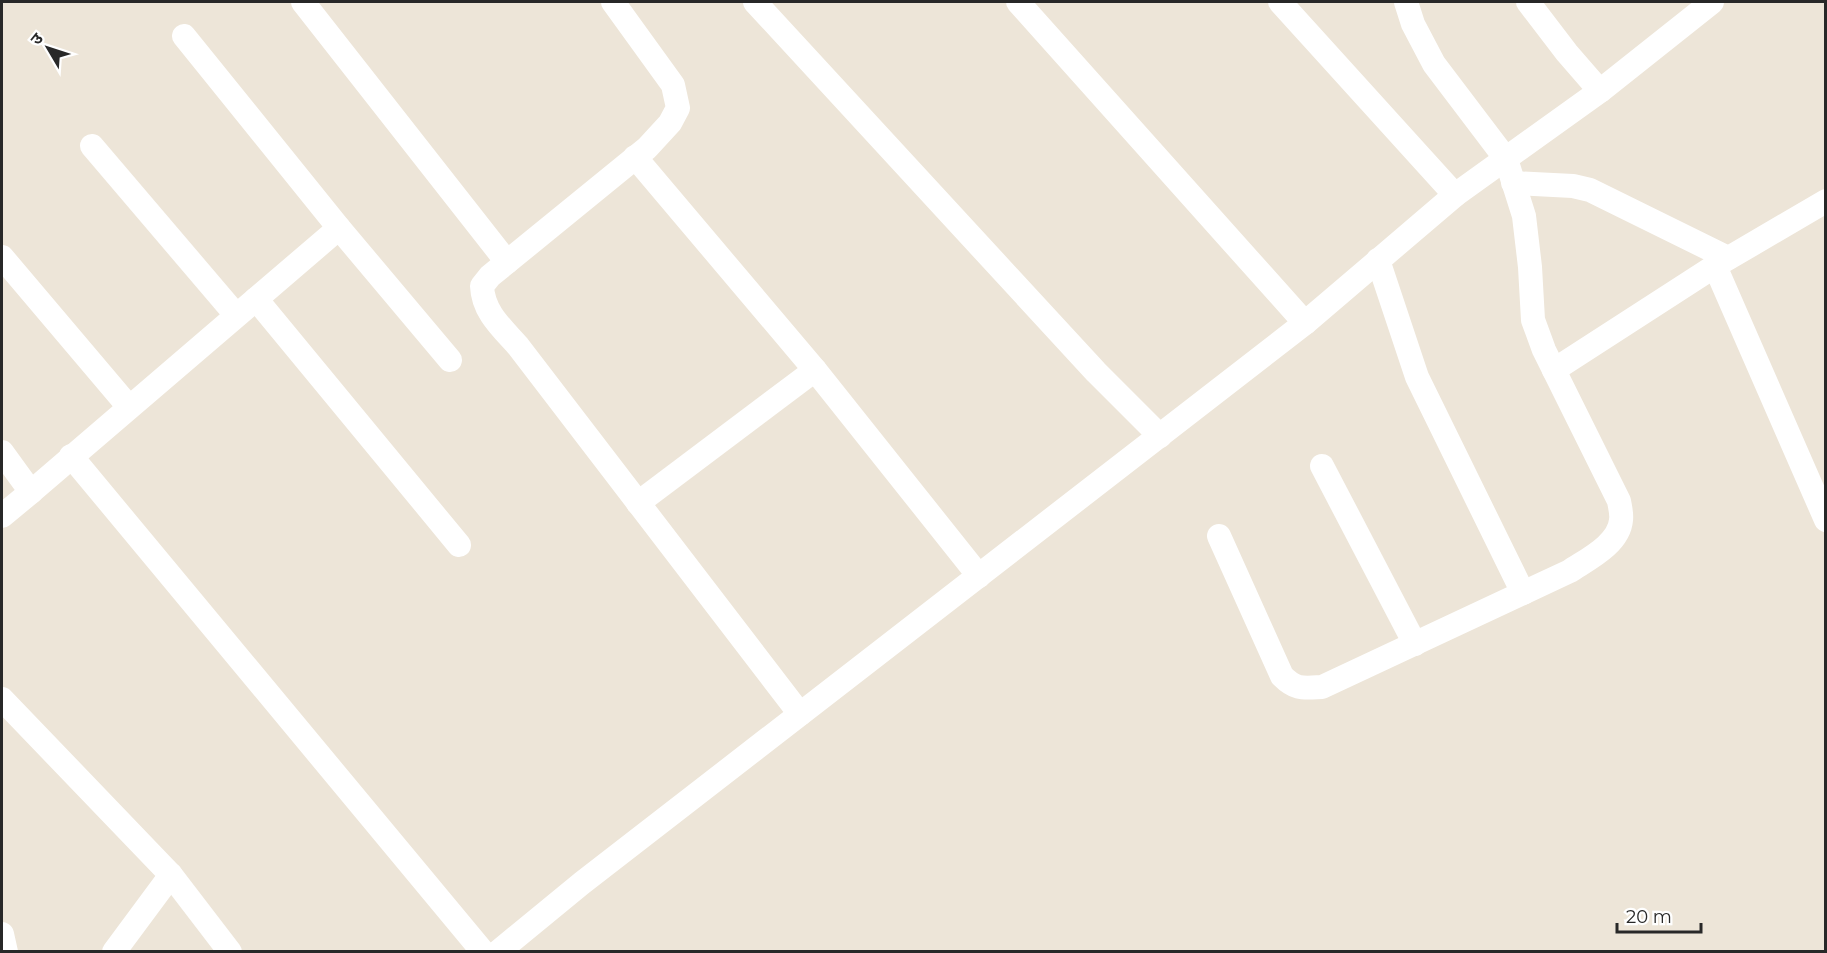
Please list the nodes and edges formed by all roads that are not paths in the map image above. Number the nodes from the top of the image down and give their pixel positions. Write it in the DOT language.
graph roads {
  1 [pos="613,2"];
  2 [pos="755,2"];
  3 [pos="1018,2"];
  4 [pos="1280,2"];
  5 [pos="1406,2"];
  6 [pos="1528,2"];
  7 [pos="1712,2"];
  8 [pos="315,7"];
  9 [pos="184,36"];
  10 [pos="1600,91"];
  11 [pos="92,146"];
  12 [pos="635,157"];
  13 [pos="1506,159"];
  14 [pos="1513,183"];
  15 [pos="1455,195"];
  16 [pos="1826,201"];
  17 [pos="339,228"];
  18 [pos="2,257"];
  19 [pos="1378,260"];
  20 [pos="507,262"];
  21 [pos="1721,262"];
  22 [pos="256,299"];
  23 [pos="236,315"];
  24 [pos="1305,323"];
  25 [pos="450,360"];
  26 [pos="815,370"];
  27 [pos="1554,370"];
  28 [pos="129,407"];
  29 [pos="1160,436"];
  30 [pos="2,452"];
  31 [pos="71,456"];
  32 [pos="1322,466"];
  33 [pos="31,492"];
  34 [pos="638,503"];
  35 [pos="2,516"];
  36 [pos="1826,520"];
  37 [pos="1219,536"];
  38 [pos="459,545"];
  39 [pos="979,576"];
  40 [pos="1524,593"];
  41 [pos="1415,644"];
  42 [pos="2,699"];
  43 [pos="800,714"];
  44 [pos="171,875"];
  45 [pos="2,934"];
  46 [pos="6,951"];
  47 [pos="114,951"];
  48 [pos="230,951"];
  49 [pos="483,951"];
  50 [pos="498,951"];
  1 -- 12 [label="street"];
  2 -- 29 [label="street"];
  3 -- 24 [label="street"];
  4 -- 15 [label="street"];
  5 -- 13 [label="street"];
  6 -- 10 [label="street"];
  7 -- 10 [label="street"];
  8 -- 20 [label="street"];
  9 -- 17 [label="street"];
  10 -- 13 [label="street"];
  11 -- 23 [label="street"];
  12 -- 20 [label="street"];
  12 -- 26 [label="street"];
  13 -- 14 [label="street"];
  13 -- 15 [label="street"];
  14 -- 21 [label="street"];
  14 -- 27 [label="street"];
  15 -- 19 [label="street"];
  16 -- 21 [label="street"];
  17 -- 22 [label="street"];
  17 -- 25 [label="street"];
  18 -- 28 [label="street"];
  19 -- 24 [label="street"];
  19 -- 40 [label="street"];
  20 -- 34 [label="street"];
  21 -- 27 [label="street"];
  21 -- 36 [label="street"];
  22 -- 23 [label="street"];
  22 -- 38 [label="street"];
  23 -- 28 [label="street"];
  24 -- 29 [label="street"];
  26 -- 34 [label="street"];
  26 -- 39 [label="street"];
  27 -- 40 [label="street"];
  28 -- 31 [label="street"];
  29 -- 39 [label="street"];
  30 -- 33 [label="street"];
  31 -- 33 [label="street"];
  31 -- 49 [label="street"];
  32 -- 41 [label="street"];
  33 -- 35 [label="street"];
  34 -- 43 [label="street"];
  37 -- 41 [label="street"];
  39 -- 43 [label="street"];
  40 -- 41 [label="street"];
  42 -- 44 [label="street"];
  43 -- 50 [label="street"];
  44 -- 47 [label="street"];
  44 -- 48 [label="street"];
  45 -- 46 [label="street"];
}
